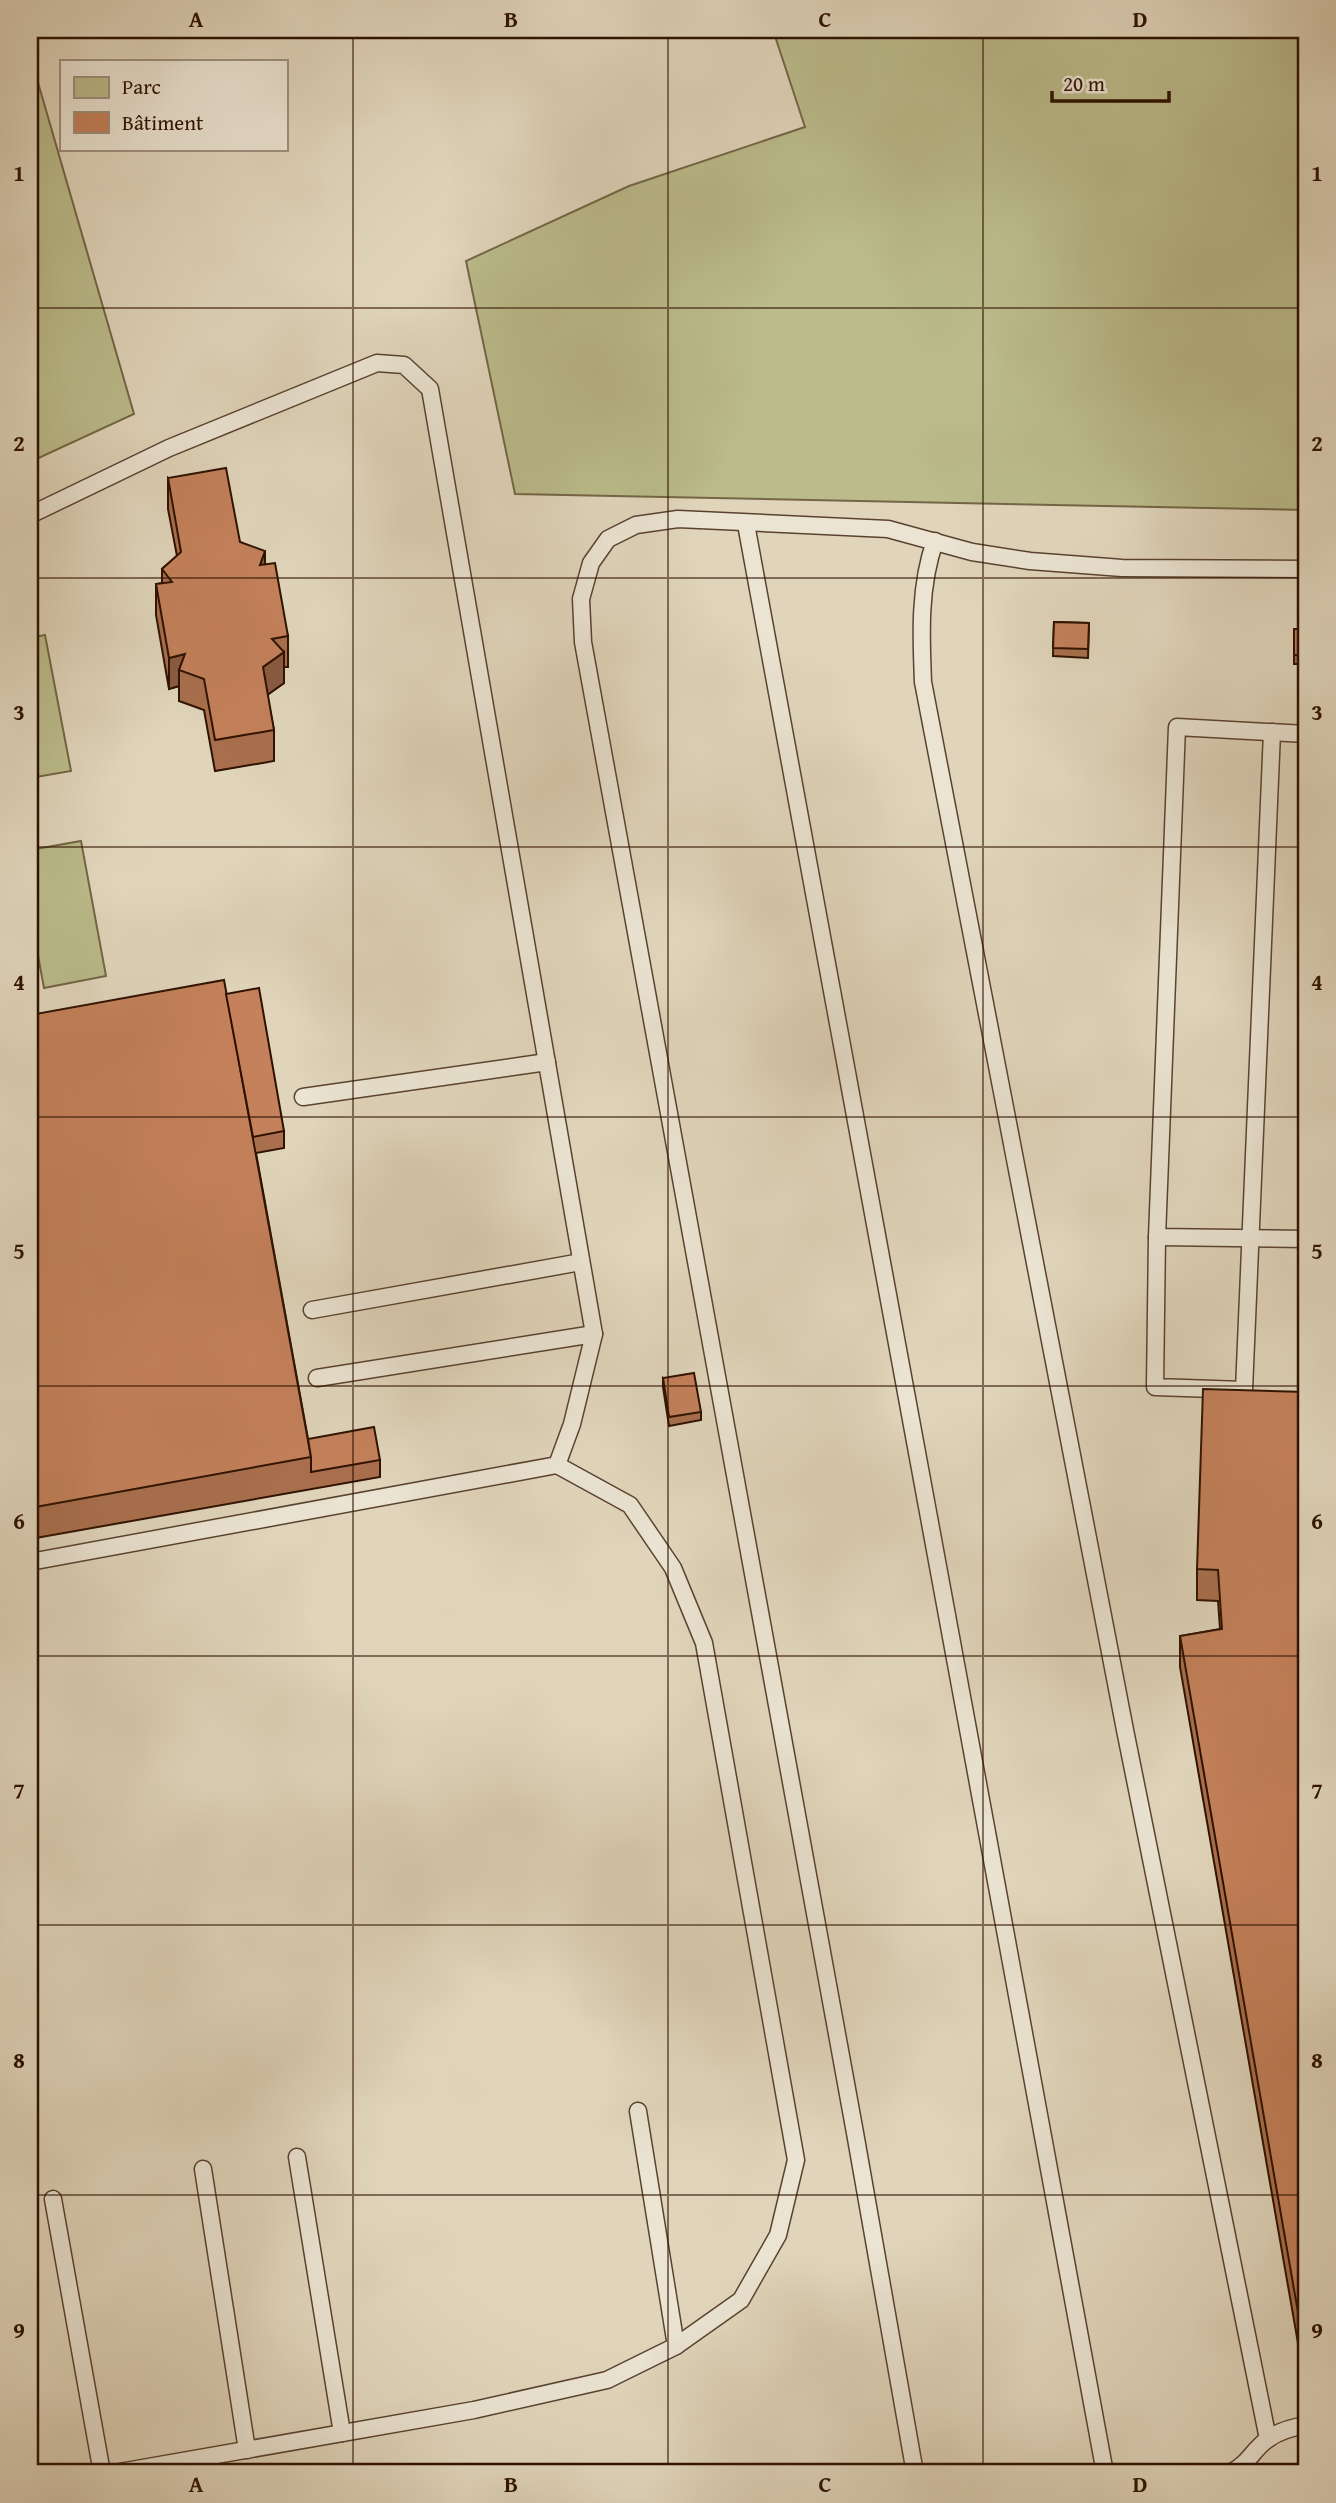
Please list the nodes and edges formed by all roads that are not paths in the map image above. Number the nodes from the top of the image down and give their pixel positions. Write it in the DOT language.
graph roads {
  1 [pos="30,515"];
  2 [pos="746,524"];
  3 [pos="935,541"];
  4 [pos="1306,569"];
  5 [pos="1272,732"];
  6 [pos="1306,734"];
  7 [pos="547,1062"];
  8 [pos="303,1097"];
  9 [pos="1157,1237"];
  10 [pos="1250,1238"];
  11 [pos="1306,1239"];
  12 [pos="581,1262"];
  13 [pos="312,1310"];
  14 [pos="594,1334"];
  15 [pos="317,1378"];
  16 [pos="557,1465"];
  17 [pos="30,1562"];
  18 [pos="638,2111"];
  19 [pos="298,2157"];
  20 [pos="203,2169"];
  21 [pos="53,2199"];
  22 [pos="676,2346"];
  23 [pos="1306,2425"];
  24 [pos="342,2433"];
  25 [pos="1268,2439"];
  26 [pos="247,2450"];
  27 [pos="103,2473"];
  28 [pos="114,2473"];
  29 [pos="915,2473"];
  30 [pos="1105,2473"];
  31 [pos="1230,2473"];
  1 -- 7 [label="lane"];
  2 -- 3 [label="lane"];
  2 -- 29 [label="lane"];
  2 -- 30 [label="lane"];
  3 -- 4 [label="lane"];
  3 -- 25 [label="lane"];
  5 -- 6 [label="lane"];
  5 -- 9 [label="lane"];
  5 -- 10 [label="lane"];
  7 -- 8 [label="lane"];
  7 -- 12 [label="lane"];
  9 -- 10 [label="lane"];
  9 -- 10 [label="lane"];
  10 -- 11 [label="lane"];
  12 -- 13 [label="lane"];
  12 -- 14 [label="lane"];
  14 -- 15 [label="lane"];
  14 -- 16 [label="lane"];
  16 -- 17 [label="lane"];
  16 -- 22 [label="lane"];
  18 -- 22 [label="lane"];
  19 -- 24 [label="lane"];
  20 -- 26 [label="lane"];
  21 -- 27 [label="lane"];
  22 -- 24 [label="lane"];
  23 -- 25 [label="lane"];
  24 -- 26 [label="lane"];
  25 -- 31 [label="lane"];
  26 -- 28 [label="lane"];
}
